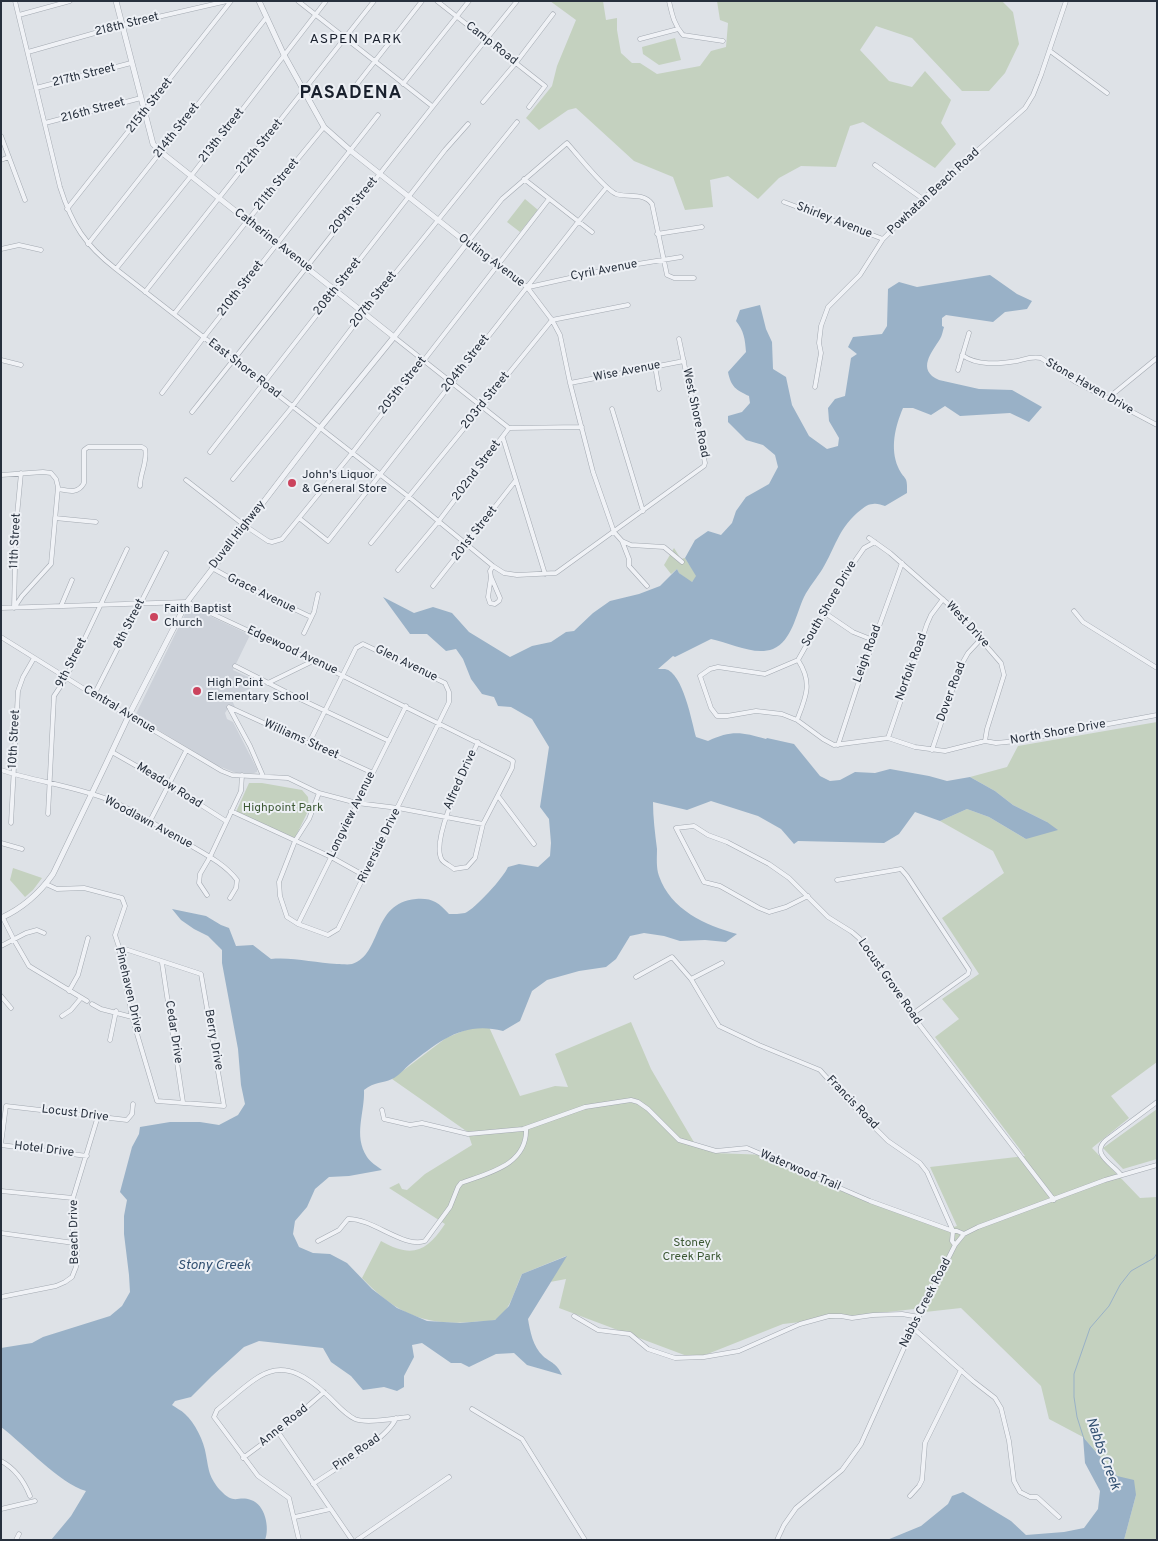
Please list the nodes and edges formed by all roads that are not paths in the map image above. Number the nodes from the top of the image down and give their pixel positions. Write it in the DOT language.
graph roads {
  1 [pos="15,1"];
  2 [pos="70,1"];
  3 [pos="116,1"];
  4 [pos="228,1"];
  5 [pos="231,1"];
  6 [pos="258,1"];
  7 [pos="298,1"];
  8 [pos="326,1"];
  9 [pos="374,1"];
  10 [pos="422,1"];
  11 [pos="437,1"];
  12 [pos="469,1"];
  13 [pos="517,1"];
  14 [pos="669,1"];
  15 [pos="1066,1"];
  16 [pos="315,14"];
  17 [pos="553,14"];
  18 [pos="19,15"];
  19 [pos="456,17"];
  20 [pos="266,18"];
  21 [pos="123,25"];
  22 [pos="678,29"];
  23 [pos="346,38"];
  24 [pos="640,39"];
  25 [pos="486,40"];
  26 [pos="723,41"];
  27 [pos="1050,50"];
  28 [pos="28,52"];
  29 [pos="284,55"];
  30 [pos="375,61"];
  31 [pos="131,63"];
  32 [pos="515,64"];
  33 [pos="403,84"];
  34 [pos="36,88"];
  35 [pos="304,92"];
  36 [pos="350,93"];
  37 [pos="1107,93"];
  38 [pos="141,98"];
  39 [pos="482,102"];
  40 [pos="432,106"];
  41 [pos="529,107"];
  42 [pos="145,112"];
  43 [pos="378,115"];
  44 [pos="518,122"];
  45 [pos="45,124"];
  46 [pos="468,124"];
  47 [pos="324,127"];
  48 [pos="1,136"];
  49 [pos="351,151"];
  50 [pos="161,152"];
  51 [pos="9,157"];
  52 [pos="1,160"];
  53 [pos="875,165"];
  54 [pos="380,174"];
  55 [pos="191,176"];
  56 [pos="524,180"];
  57 [pos="606,188"];
  58 [pos="219,198"];
  59 [pos="409,198"];
  60 [pos="549,199"];
  61 [pos="923,199"];
  62 [pos="25,200"];
  63 [pos="784,202"];
  64 [pos="67,209"];
  65 [pos="438,220"];
  66 [pos="247,221"];
  67 [pos="578,222"];
  68 [pos="702,227"];
  69 [pos="592,232"];
  70 [pos="657,234"];
  71 [pos="883,239"];
  72 [pos="467,243"];
  73 [pos="88,244"];
  74 [pos="277,244"];
  75 [pos="1,249"];
  76 [pos="41,250"];
  77 [pos="681,257"];
  78 [pos="663,260"];
  79 [pos="306,266"];
  80 [pos="497,266"];
  81 [pos="116,269"];
  82 [pos="694,278"];
  83 [pos="527,287"];
  84 [pos="336,291"];
  85 [pos="145,292"];
  86 [pos="628,305"];
  87 [pos="364,312"];
  88 [pos="174,314"];
  89 [pos="552,320"];
  90 [pos="969,333"];
  91 [pos="204,337"];
  92 [pos="394,337"];
  93 [pos="679,339"];
  94 [pos="962,355"];
  95 [pos="1157,358"];
  96 [pos="1,360"];
  97 [pos="234,360"];
  98 [pos="423,360"];
  99 [pos="684,361"];
  100 [pos="21,365"];
  101 [pos="654,366"];
  102 [pos="958,370"];
  103 [pos="452,383"];
  104 [pos="570,383"];
  105 [pos="263,384"];
  106 [pos="816,387"];
  107 [pos="659,389"];
  108 [pos="162,393"];
  109 [pos="1107,399"];
  110 [pos="292,407"];
  111 [pos="482,407"];
  112 [pos="612,409"];
  113 [pos="192,412"];
  114 [pos="1157,425"];
  115 [pos="582,427"];
  116 [pos="320,428"];
  117 [pos="509,428"];
  118 [pos="503,437"];
  119 [pos="210,452"];
  120 [pos="352,452"];
  121 [pos="21,473"];
  122 [pos="1,475"];
  123 [pos="380,475"];
  124 [pos="186,480"];
  125 [pos="233,480"];
  126 [pos="516,480"];
  127 [pos="140,486"];
  128 [pos="58,489"];
  129 [pos="409,497"];
  130 [pos="643,511"];
  131 [pos="55,518"];
  132 [pos="299,518"];
  133 [pos="96,522"];
  134 [pos="438,522"];
  135 [pos="244,525"];
  136 [pos="614,532"];
  137 [pos="869,538"];
  138 [pos="622,541"];
  139 [pos="876,542"];
  140 [pos="372,543"];
  141 [pos="467,544"];
  142 [pos="126,549"];
  143 [pos="166,553"];
  144 [pos="682,562"];
  145 [pos="902,563"];
  146 [pos="493,566"];
  147 [pos="212,568"];
  148 [pos="398,570"];
  149 [pos="545,574"];
  150 [pos="491,577"];
  151 [pos="72,580"];
  152 [pos="433,586"];
  153 [pos="647,586"];
  154 [pos="318,594"];
  155 [pos="943,599"];
  156 [pos="186,602"];
  157 [pos="140,603"];
  158 [pos="100,604"];
  159 [pos="61,606"];
  160 [pos="1,608"];
  161 [pos="14,608"];
  162 [pos="1074,612"];
  163 [pos="825,613"];
  164 [pos="311,617"];
  165 [pos="304,633"];
  166 [pos="1,637"];
  167 [pos="981,639"];
  168 [pos="873,640"];
  169 [pos="34,658"];
  170 [pos="798,660"];
  171 [pos="313,661"];
  172 [pos="236,666"];
  173 [pos="1157,668"];
  174 [pos="343,676"];
  175 [pos="66,678"];
  176 [pos="268,683"];
  177 [pos="94,695"];
  178 [pos="406,706"];
  179 [pos="326,711"];
  180 [pos="129,715"];
  181 [pos="1157,716"];
  182 [pos="797,720"];
  183 [pos="439,722"];
  184 [pos="888,738"];
  185 [pos="389,741"];
  186 [pos="985,741"];
  187 [pos="478,742"];
  188 [pos="309,743"];
  189 [pos="838,745"];
  190 [pos="932,750"];
  191 [pos="186,751"];
  192 [pos="112,752"];
  193 [pos="1,770"];
  194 [pos="373,773"];
  195 [pos="13,774"];
  196 [pos="241,775"];
  197 [pos="263,776"];
  198 [pos="49,782"];
  199 [pos="168,784"];
  200 [pos="319,793"];
  201 [pos="91,794"];
  202 [pos="498,796"];
  203 [pos="358,803"];
  204 [pos="398,808"];
  205 [pos="231,810"];
  206 [pos="48,814"];
  207 [pos="444,818"];
  208 [pos="226,821"];
  209 [pos="150,822"];
  210 [pos="11,823"];
  211 [pos="483,824"];
  212 [pos="295,841"];
  213 [pos="1,843"];
  214 [pos="534,844"];
  215 [pos="22,850"];
  216 [pos="210,857"];
  217 [pos="332,857"];
  218 [pos="365,876"];
  219 [pos="837,880"];
  220 [pos="46,884"];
  221 [pos="207,895"];
  222 [pos="808,896"];
  223 [pos="230,898"];
  224 [pos="2,918"];
  225 [pos="298,924"];
  226 [pos="44,933"];
  227 [pos="88,938"];
  228 [pos="14,940"];
  229 [pos="1,946"];
  230 [pos="119,947"];
  231 [pos="162,963"];
  232 [pos="722,963"];
  233 [pos="636,977"];
  234 [pos="691,979"];
  235 [pos="69,991"];
  236 [pos="2,998"];
  237 [pos="82,998"];
  238 [pos="11,1008"];
  239 [pos="116,1011"];
  240 [pos="911,1015"];
  241 [pos="62,1016"];
  242 [pos="132,1017"];
  243 [pos="110,1040"];
  244 [pos="183,1102"];
  245 [pos="1157,1102"];
  246 [pos="133,1104"];
  247 [pos="382,1110"];
  248 [pos="98,1116"];
  249 [pos="526,1128"];
  250 [pos="1,1144"];
  251 [pos="87,1156"];
  252 [pos="1157,1165"];
  253 [pos="1121,1175"];
  254 [pos="1,1190"];
  255 [pos="73,1198"];
  256 [pos="1054,1200"];
  257 [pos="953,1231"];
  258 [pos="1,1233"];
  259 [pos="964,1234"];
  260 [pos="318,1241"];
  261 [pos="74,1243"];
  262 [pos="955,1245"];
  263 [pos="1,1297"];
  264 [pos="574,1316"];
  265 [pos="919,1317"];
  266 [pos="913,1328"];
  267 [pos="960,1370"];
  268 [pos="324,1392"];
  269 [pos="472,1409"];
  270 [pos="408,1417"];
  271 [pos="396,1418"];
  272 [pos="278,1432"];
  273 [pos="243,1458"];
  274 [pos="1,1461"];
  275 [pos="449,1477"];
  276 [pos="313,1484"];
  277 [pos="30,1496"];
  278 [pos="910,1496"];
  279 [pos="35,1502"];
  280 [pos="1,1509"];
  281 [pos="330,1509"];
  282 [pos="295,1517"];
  283 [pos="1059,1518"];
  284 [pos="19,1534"];
  285 [pos="16,1540"];
  286 [pos="299,1540"];
  287 [pos="352,1540"];
  288 [pos="357,1540"];
  289 [pos="585,1540"];
  290 [pos="778,1540"];
  1 -- 18 [label="street, East Shore Road"];
  2 -- 18 [label="street"];
  3 -- 21 [label="street, Catherine Avenue"];
  4 -- 21 [label="street, 218th Street"];
  5 -- 42 [label="street, 215th Street"];
  6 -- 20 [label="street, Outing Avenue"];
  7 -- 16 [label="street"];
  8 -- 16 [label="street, 213th Street"];
  9 -- 23 [label="street, 212th Street"];
  10 -- 30 [label="street"];
  11 -- 19 [label="street, Camp Road"];
  12 -- 19 [label="street"];
  13 -- 25 [label="street, 209th Street"];
  14 -- 22 [label="street"];
  15 -- 27 [label="street, Powhatan Beach Road"];
  16 -- 23 [label="street"];
  16 -- 29 [label="street, 213th Street"];
  17 -- 32 [label="street"];
  18 -- 28 [label="street, East Shore Road"];
  19 -- 25 [label="street, Camp Road"];
  19 -- 33 [label="street"];
  20 -- 29 [label="street, Outing Avenue"];
  20 -- 50 [label="street, 214th Street"];
  21 -- 28 [label="street, 218th Street"];
  21 -- 31 [label="street, Catherine Avenue"];
  22 -- 24 [label="street"];
  22 -- 26 [label="street"];
  23 -- 30 [label="street"];
  23 -- 35 [label="street, 212th Street"];
  25 -- 32 [label="street, Camp Road"];
  25 -- 40 [label="street, 209th Street"];
  27 -- 37 [label="street"];
  27 -- 61 [label="street, Powhatan Beach Road"];
  28 -- 34 [label="street, East Shore Road"];
  29 -- 35 [label="street, Outing Avenue"];
  29 -- 55 [label="street, 213th Street"];
  30 -- 33 [label="street"];
  30 -- 36 [label="street"];
  31 -- 34 [label="street, 217th Street"];
  31 -- 38 [label="street, Catherine Avenue"];
  32 -- 39 [label="street"];
  32 -- 41 [label="street, Camp Road"];
  33 -- 40 [label="street"];
  34 -- 45 [label="street, East Shore Road"];
  35 -- 47 [label="street, Outing Avenue"];
  35 -- 58 [label="street, 212th Street"];
  38 -- 42 [label="street, Catherine Avenue"];
  38 -- 45 [label="street, 216th Street"];
  40 -- 54 [label="street, 209th Street"];
  42 -- 50 [label="street, Catherine Avenue"];
  42 -- 64 [label="street, 215th Street"];
  43 -- 49 [label="street, 210th Street"];
  44 -- 65 [label="street, 207th Street"];
  45 -- 64 [label="street, East Shore Road"];
  46 -- 59 [label="street, 208th Street"];
  47 -- 49 [label="street, Outing Avenue"];
  47 -- 66 [label="street, 211th Street"];
  48 -- 51 [label="street"];
  49 -- 54 [label="street, Outing Avenue"];
  49 -- 74 [label="street, 210th Street"];
  50 -- 55 [label="street, Catherine Avenue"];
  50 -- 73 [label="street, 214th Street"];
  51 -- 52 [label="street"];
  51 -- 62 [label="street"];
  53 -- 61 [label="street"];
  54 -- 59 [label="street, Outing Avenue"];
  54 -- 79 [label="street, 209th Street"];
  55 -- 58 [label="street, Catherine Avenue"];
  55 -- 81 [label="street, 213th Street"];
  56 -- 57 [label="street"];
  56 -- 60 [label="street"];
  56 -- 72 [label="street, Duvall Highway"];
  57 -- 67 [label="street, 204th Street"];
  57 -- 70 [label="street"];
  58 -- 66 [label="street, Catherine Avenue"];
  58 -- 85 [label="street, 212th Street"];
  59 -- 65 [label="street, Outing Avenue"];
  59 -- 84 [label="street, 208th Street"];
  60 -- 67 [label="street"];
  60 -- 80 [label="street, 205th Street"];
  61 -- 71 [label="street, Powhatan Beach Road"];
  63 -- 71 [label="street, Shirley Avenue"];
  64 -- 73 [label="street, East Shore Road"];
  65 -- 72 [label="street, Outing Avenue"];
  65 -- 87 [label="street, 207th Street"];
  66 -- 74 [label="street, Catherine Avenue"];
  66 -- 88 [label="street, 211th Street"];
  67 -- 69 [label="street"];
  67 -- 83 [label="street, 204th Street"];
  68 -- 70 [label="street"];
  70 -- 78 [label="street"];
  71 -- 106 [label="street, Powhatan Beach Road"];
  72 -- 80 [label="street, Outing Avenue"];
  72 -- 92 [label="street, Duvall Highway"];
  73 -- 81 [label="street, East Shore Road"];
  74 -- 79 [label="street, Catherine Avenue"];
  74 -- 91 [label="street, 210th Street"];
  75 -- 76 [label="street"];
  77 -- 78 [label="street, Cyril Avenue"];
  78 -- 82 [label="street"];
  78 -- 83 [label="street, Cyril Avenue"];
  79 -- 84 [label="street, Catherine Avenue"];
  79 -- 97 [label="street, 209th Street"];
  80 -- 83 [label="street, Outing Avenue"];
  80 -- 98 [label="street, 205th Street"];
  81 -- 85 [label="street, East Shore Road"];
  83 -- 89 [label="street, Outing Avenue"];
  83 -- 103 [label="street, 204th Street"];
  84 -- 87 [label="street, Catherine Avenue"];
  84 -- 105 [label="street, 208th Street"];
  85 -- 88 [label="street, East Shore Road"];
  86 -- 89 [label="street"];
  87 -- 92 [label="street, Catherine Avenue"];
  87 -- 110 [label="street, 207th Street"];
  88 -- 91 [label="street, East Shore Road"];
  89 -- 104 [label="street, Outing Avenue"];
  89 -- 111 [label="street, 203rd Street"];
  90 -- 94 [label="street"];
  91 -- 97 [label="street, East Shore Road"];
  91 -- 108 [label="street, 210th Street"];
  92 -- 98 [label="street, Catherine Avenue"];
  92 -- 116 [label="street, Duvall Highway"];
  93 -- 99 [label="street, West Shore Road"];
  94 -- 102 [label="street"];
  94 -- 109 [label="street, Stone Haven Drive"];
  95 -- 109 [label="street"];
  96 -- 100 [label="street"];
  97 -- 105 [label="street, East Shore Road"];
  97 -- 113 [label="street, 209th Street"];
  98 -- 103 [label="street, Catherine Avenue"];
  98 -- 120 [label="street, 205th Street"];
  99 -- 101 [label="street, Wise Avenue"];
  99 -- 130 [label="street, West Shore Road"];
  101 -- 104 [label="street, Wise Avenue"];
  101 -- 107 [label="street"];
  103 -- 111 [label="street, Catherine Avenue"];
  103 -- 123 [label="street, 204th Street"];
  104 -- 115 [label="street, Outing Avenue"];
  105 -- 110 [label="street, East Shore Road"];
  105 -- 119 [label="street, 208th Street"];
  109 -- 114 [label="street, Stone Haven Drive"];
  110 -- 116 [label="street, East Shore Road"];
  110 -- 125 [label="street, 207th Street"];
  111 -- 117 [label="street, Catherine Avenue"];
  111 -- 129 [label="street, 203rd Street"];
  112 -- 130 [label="street"];
  115 -- 117 [label="street, 202nd Street"];
  115 -- 136 [label="street, Outing Avenue"];
  116 -- 120 [label="street, East Shore Road"];
  116 -- 135 [label="street, Duvall Highway"];
  117 -- 118 [label="street, 202nd Street"];
  118 -- 126 [label="street"];
  118 -- 134 [label="street, 202nd Street"];
  120 -- 123 [label="street, East Shore Road"];
  120 -- 132 [label="street, 205th Street"];
  121 -- 122 [label="street"];
  121 -- 128 [label="street"];
  121 -- 161 [label="street, 11th Street"];
  123 -- 129 [label="street, East Shore Road"];
  123 -- 132 [label="street, 204th Street"];
  124 -- 135 [label="street, 205th Street"];
  126 -- 141 [label="street, 201st Street"];
  126 -- 149 [label="street"];
  127 -- 128 [label="street"];
  128 -- 131 [label="street"];
  129 -- 134 [label="street, East Shore Road"];
  129 -- 140 [label="street, 203rd Street"];
  130 -- 136 [label="street, West Shore Road"];
  131 -- 133 [label="street"];
  131 -- 161 [label="street"];
  132 -- 135 [label="street, 205th Street"];
  134 -- 141 [label="street, East Shore Road"];
  134 -- 148 [label="street, 202nd Street"];
  135 -- 147 [label="street, Duvall Highway"];
  136 -- 138 [label="street, Outing Avenue"];
  136 -- 149 [label="street, East Shore Road"];
  137 -- 139 [label="street, West Drive"];
  138 -- 144 [label="street"];
  138 -- 153 [label="street"];
  139 -- 145 [label="street, West Drive"];
  139 -- 163 [label="street, South Shore Drive"];
  141 -- 146 [label="street, East Shore Road"];
  141 -- 152 [label="street, 201st Street"];
  142 -- 158 [label="street, 9th Street"];
  143 -- 157 [label="street, 8th Street"];
  145 -- 155 [label="street, West Drive"];
  145 -- 168 [label="street, Leigh Road"];
  146 -- 149 [label="street, East Shore Road"];
  146 -- 150 [label="street"];
  147 -- 156 [label="street, Duvall Highway"];
  147 -- 164 [label="street, Grace Avenue"];
  150 -- 150 [label="street"];
  151 -- 159 [label="street"];
  154 -- 164 [label="street"];
  155 -- 167 [label="street, West Drive"];
  155 -- 184 [label="street, Norfolk Road"];
  156 -- 157 [label="street, Edgewood Avenue"];
  156 -- 171 [label="street, Edgewood Avenue"];
  156 -- 180 [label="street, Duvall Highway"];
  157 -- 158 [label="street, Edgewood Avenue"];
  157 -- 177 [label="street, 8th Street"];
  158 -- 159 [label="street, Edgewood Avenue"];
  158 -- 175 [label="street, 9th Street"];
  159 -- 161 [label="street, Edgewood Avenue"];
  160 -- 161 [label="street, Edgewood Avenue"];
  162 -- 173 [label="street"];
  163 -- 168 [label="street"];
  163 -- 170 [label="street, South Shore Drive"];
  164 -- 165 [label="street"];
  166 -- 169 [label="street, Central Avenue"];
  167 -- 186 [label="street, West Drive"];
  167 -- 190 [label="street, Dover Road"];
  168 -- 189 [label="street, Leigh Road"];
  169 -- 175 [label="street, Central Avenue"];
  169 -- 195 [label="street, 10th Street"];
  170 -- 182 [label="street"];
  170 -- 182 [label="street, South Shore Drive"];
  171 -- 174 [label="street, Edgewood Avenue"];
  171 -- 176 [label="street"];
  172 -- 176 [label="street"];
  174 -- 178 [label="street, Edgewood Avenue"];
  174 -- 179 [label="street"];
  174 -- 183 [label="street, Glen Avenue"];
  175 -- 177 [label="street, Central Avenue"];
  175 -- 198 [label="street, 9th Street"];
  176 -- 179 [label="street"];
  177 -- 180 [label="street, Central Avenue"];
  178 -- 183 [label="street, Edgewood Avenue"];
  178 -- 185 [label="street, Longview Avenue"];
  179 -- 185 [label="street"];
  179 -- 188 [label="street"];
  180 -- 191 [label="street, Central Avenue"];
  180 -- 192 [label="street, Duvall Highway"];
  181 -- 186 [label="street, North Shore Drive"];
  182 -- 189 [label="street"];
  183 -- 187 [label="street, Edgewood Avenue"];
  183 -- 204 [label="street, Riverside Drive"];
  184 -- 189 [label="street, North Shore Drive"];
  184 -- 190 [label="street, North Shore Drive"];
  185 -- 194 [label="street, Longview Avenue"];
  186 -- 190 [label="street, North Shore Drive"];
  187 -- 202 [label="street, Edgewood Avenue"];
  187 -- 207 [label="street, Alfred Drive"];
  188 -- 194 [label="street, Williams Street"];
  188 -- 197 [label="street, Williams Street"];
  191 -- 196 [label="street, Central Avenue"];
  191 -- 199 [label="street"];
  192 -- 199 [label="street, Meadow Road"];
  192 -- 201 [label="street, Duvall Highway"];
  193 -- 195 [label="street, Woodlawn Avenue"];
  194 -- 203 [label="street, Longview Avenue"];
  195 -- 198 [label="street, Woodlawn Avenue"];
  195 -- 210 [label="street, 10th Street"];
  196 -- 197 [label="street, Central Avenue"];
  196 -- 205 [label="street"];
  197 -- 200 [label="street, Central Avenue"];
  198 -- 201 [label="street, Woodlawn Avenue"];
  198 -- 206 [label="street, 9th Street"];
  199 -- 208 [label="street, Meadow Road"];
  199 -- 209 [label="street"];
  200 -- 203 [label="street, Central Avenue"];
  200 -- 212 [label="street"];
  201 -- 209 [label="street, Woodlawn Avenue"];
  201 -- 220 [label="street, Duvall Highway"];
  202 -- 211 [label="street"];
  202 -- 214 [label="street"];
  203 -- 204 [label="street, Central Avenue"];
  203 -- 217 [label="street, Longview Avenue"];
  204 -- 207 [label="street, Central Avenue"];
  204 -- 218 [label="street, Riverside Drive"];
  205 -- 208 [label="street"];
  205 -- 212 [label="street"];
  207 -- 211 [label="street, Central Avenue"];
  207 -- 211 [label="street, Alfred Drive"];
  208 -- 216 [label="street"];
  209 -- 216 [label="street, Woodlawn Avenue"];
  212 -- 217 [label="street"];
  212 -- 225 [label="street"];
  213 -- 215 [label="street"];
  216 -- 221 [label="street"];
  216 -- 223 [label="street, Woodlawn Avenue"];
  217 -- 218 [label="street"];
  217 -- 225 [label="street, Longview Avenue"];
  218 -- 225 [label="street, Riverside Drive"];
  219 -- 240 [label="street"];
  220 -- 224 [label="street, Duvall Highway"];
  220 -- 230 [label="street, Pinehaven Drive"];
  222 -- 222 [label="street, Locust Grove Road"];
  222 -- 240 [label="street, Locust Grove Road"];
  224 -- 228 [label="street"];
  226 -- 228 [label="street"];
  227 -- 235 [label="street"];
  228 -- 229 [label="street"];
  228 -- 235 [label="street"];
  230 -- 231 [label="street"];
  230 -- 242 [label="street, Pinehaven Drive"];
  231 -- 244 [label="street, Cedar Drive"];
  231 -- 244 [label="street, Berry Drive"];
  232 -- 234 [label="street"];
  233 -- 234 [label="street, Francis Road"];
  234 -- 257 [label="street, Francis Road"];
  235 -- 237 [label="street"];
  236 -- 238 [label="street"];
  237 -- 239 [label="street"];
  237 -- 241 [label="street"];
  239 -- 242 [label="street"];
  239 -- 243 [label="street"];
  240 -- 256 [label="street, Locust Grove Road"];
  242 -- 244 [label="street, Pinehaven Drive"];
  245 -- 253 [label="street"];
  246 -- 248 [label="street, Locust Drive"];
  247 -- 249 [label="street, Waterwood Trail"];
  248 -- 250 [label="street, Locust Drive"];
  248 -- 251 [label="street, Beach Drive"];
  249 -- 257 [label="street, Waterwood Trail"];
  249 -- 260 [label="street"];
  250 -- 251 [label="street, Hotel Drive"];
  251 -- 255 [label="street, Beach Drive"];
  252 -- 253 [label="street, Nabbs Creek Road"];
  253 -- 256 [label="street, Nabbs Creek Road"];
  254 -- 255 [label="street"];
  255 -- 261 [label="street, Beach Drive"];
  256 -- 259 [label="street, Nabbs Creek Road"];
  257 -- 259 [label="street"];
  257 -- 262 [label="street"];
  258 -- 261 [label="street"];
  259 -- 262 [label="street, Nabbs Creek Road"];
  261 -- 263 [label="street, Beach Drive"];
  262 -- 265 [label="street, Nabbs Creek Road"];
  264 -- 265 [label="street"];
  265 -- 266 [label="street, Nabbs Creek Road"];
  266 -- 267 [label="street"];
  266 -- 290 [label="street, Nabbs Creek Road"];
  267 -- 278 [label="street"];
  267 -- 283 [label="street"];
  268 -- 271 [label="street"];
  268 -- 272 [label="street, Anne Road"];
  268 -- 273 [label="street"];
  269 -- 289 [label="street"];
  270 -- 271 [label="street"];
  271 -- 276 [label="street, Pine Road"];
  272 -- 273 [label="street, Anne Road"];
  272 -- 276 [label="street"];
  273 -- 282 [label="street"];
  274 -- 277 [label="street"];
  275 -- 288 [label="street"];
  276 -- 281 [label="street"];
  279 -- 280 [label="street"];
  281 -- 282 [label="street"];
  281 -- 287 [label="street"];
  282 -- 286 [label="street"];
  284 -- 285 [label="street"];
}
